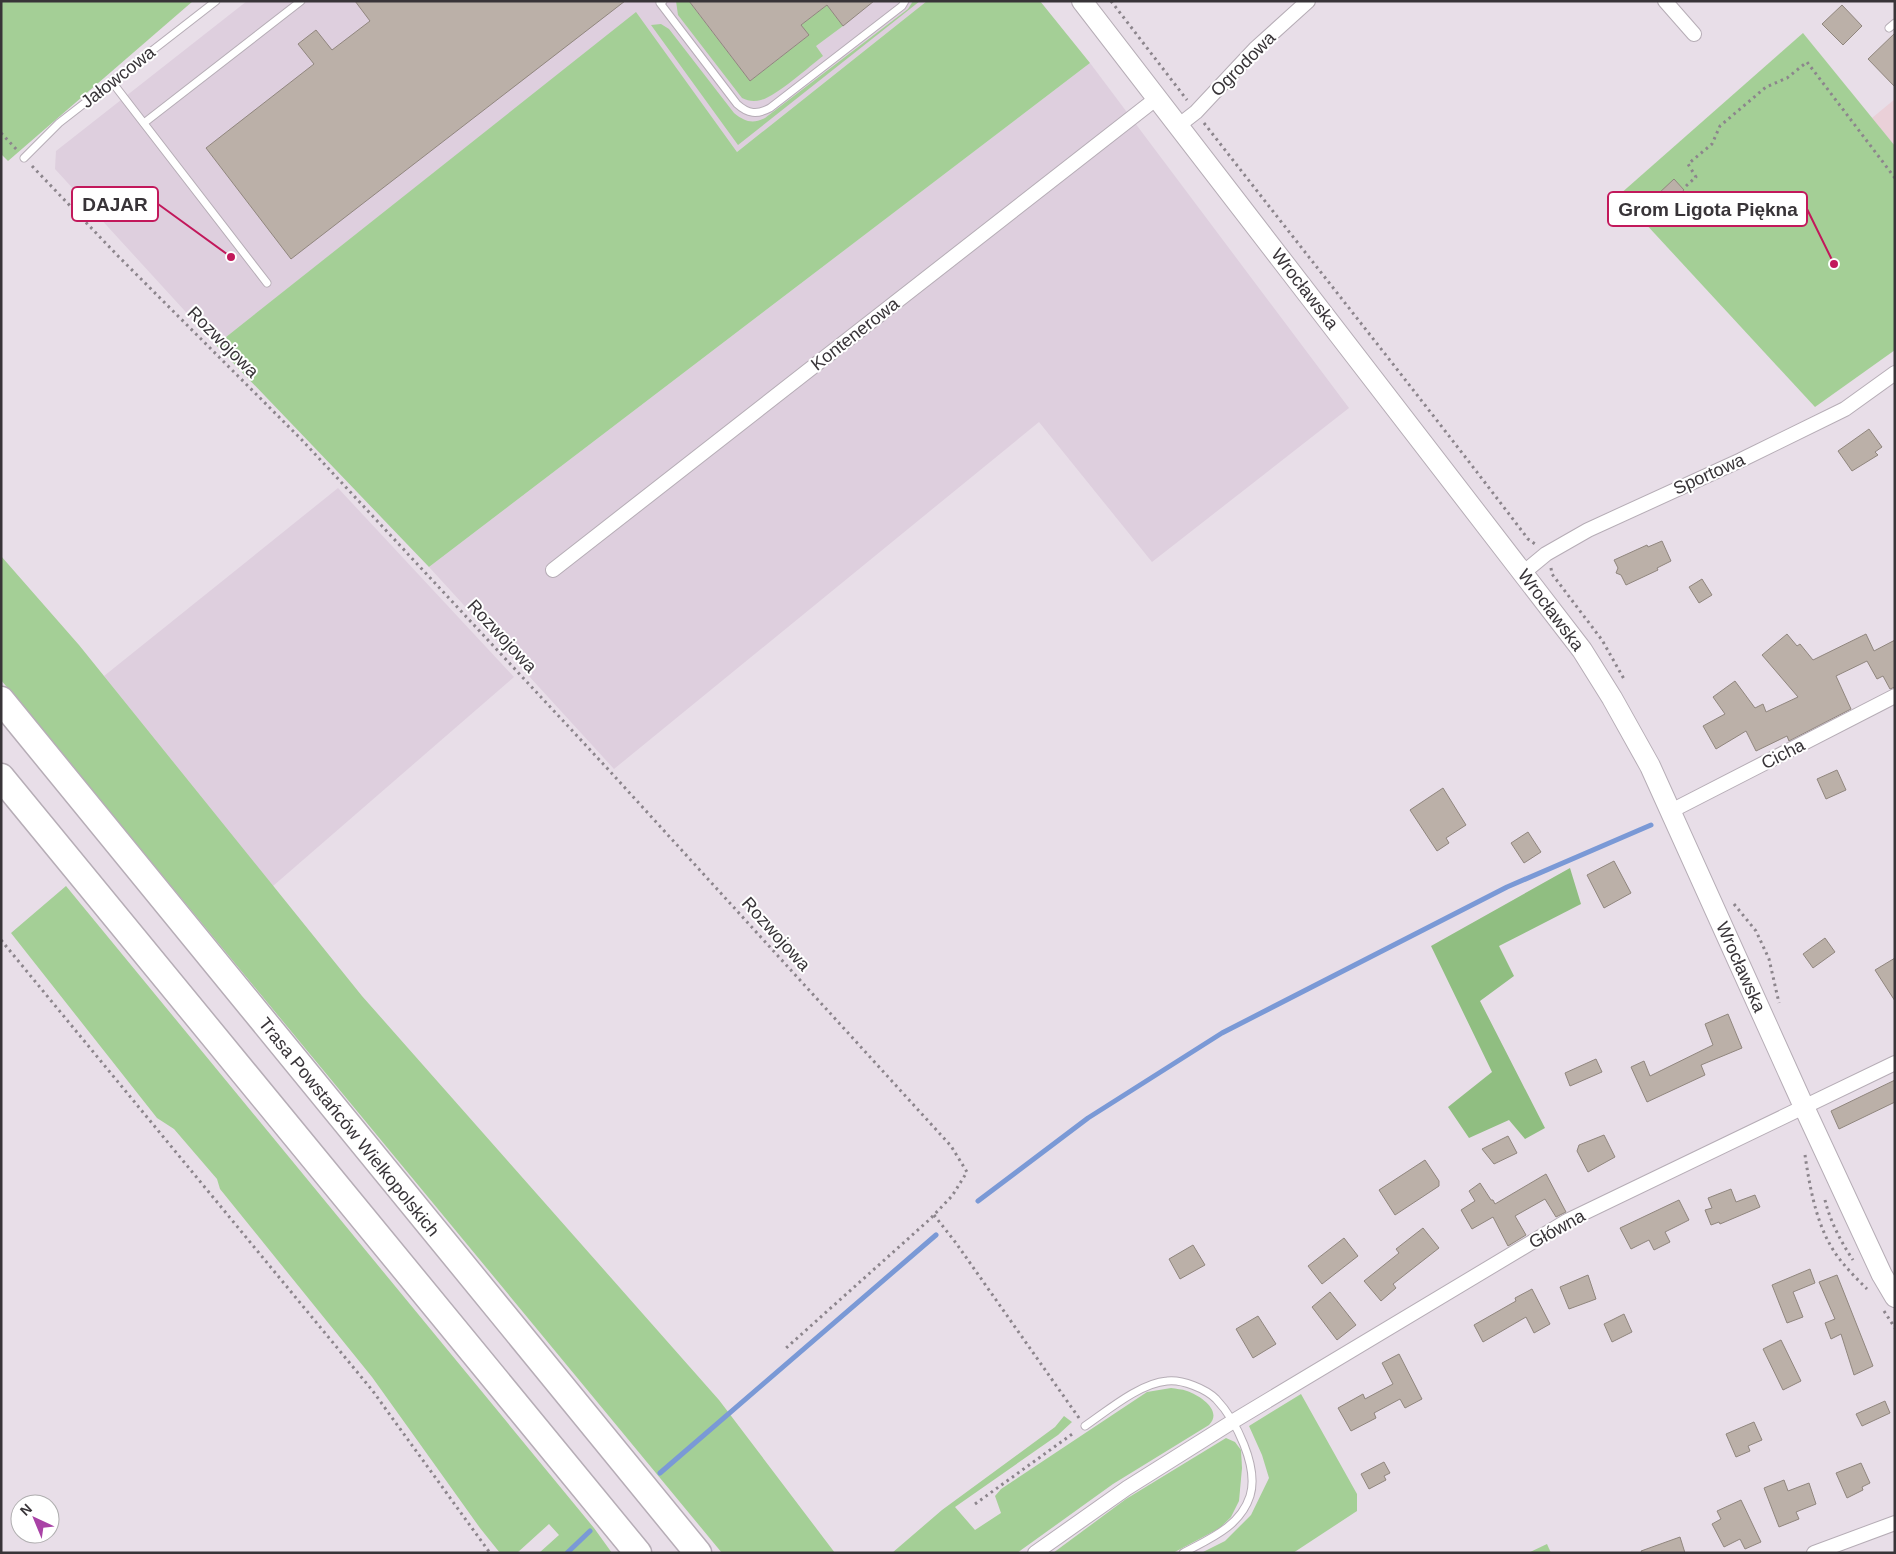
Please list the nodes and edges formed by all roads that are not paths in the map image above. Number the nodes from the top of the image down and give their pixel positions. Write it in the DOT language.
graph roads {
  1 [pos="216,1"];
  2 [pos="301,1"];
  3 [pos="663,1"];
  4 [pos="905,1"];
  5 [pos="1082,1"];
  6 [pos="1308,1"];
  7 [pos="1666,1"];
  8 [pos="1694,34"];
  9 [pos="112,82"];
  10 [pos="1157,98"];
  11 [pos="144,123"];
  12 [pos="1178,126"];
  13 [pos="24,158"];
  14 [pos="267,283"];
  15 [pos="1895,373"];
  16 [pos="553,570"];
  17 [pos="1523,573"];
  18 [pos="1895,696"];
  19 [pos="1,700"];
  20 [pos="1,777"];
  21 [pos="1671,811"];
  22 [pos="1895,1063"];
  23 [pos="1804,1107"];
  24 [pos="1887,1300"];
  25 [pos="1232,1422"];
  26 [pos="1084,1426"];
  27 [pos="1895,1523"];
  28 [pos="638,1553"];
  29 [pos="698,1553"];
  30 [pos="1035,1553"];
  31 [pos="1182,1553"];
  32 [pos="1814,1553"];
  1 -- 9 [label="lane, Jałowcowa"];
  2 -- 11 [label="lane"];
  3 -- 4 [label="lane"];
  5 -- 10 [label="main road, Wrocławska"];
  6 -- 12 [label="street, Ogrodowa"];
  7 -- 8 [label="street"];
  9 -- 11 [label="lane"];
  9 -- 13 [label="lane, Jałowcowa"];
  10 -- 12 [label="main road, Wrocławska"];
  10 -- 16 [label="street, Kontenerowa"];
  11 -- 14 [label="lane"];
  12 -- 17 [label="main road, Wrocławska"];
  15 -- 17 [label="street, Sportowa"];
  17 -- 21 [label="main road, Wrocławska"];
  18 -- 21 [label="street, Cicha"];
  19 -- 29 [label="highway, Trasa Powstańców Wielkopolskich"];
  20 -- 28 [label="highway"];
  21 -- 23 [label="main road, Wrocławska"];
  22 -- 23 [label="street, Główna"];
  23 -- 24 [label="main road, Wrocławska"];
  23 -- 25 [label="street, Główna"];
  25 -- 26 [label="lane"];
  25 -- 30 [label="street, Główna"];
  25 -- 31 [label="lane"];
  27 -- 32 [label="street"];
}
